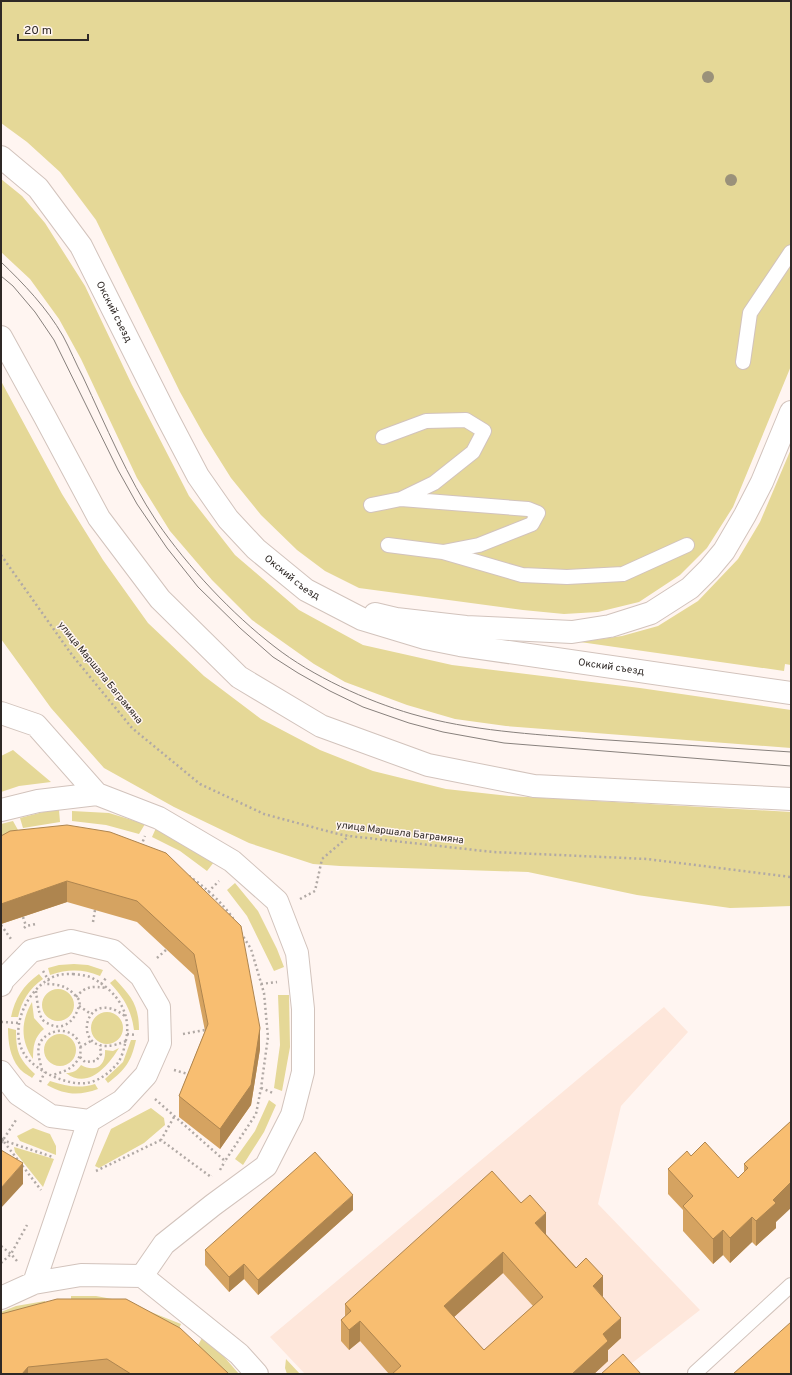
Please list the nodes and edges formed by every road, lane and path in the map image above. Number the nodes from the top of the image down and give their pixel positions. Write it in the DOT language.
graph roads {
  1 [pos="1,157"];
  2 [pos="791,252"];
  3 [pos="1,337"];
  4 [pos="743,362"];
  5 [pos="791,412"];
  6 [pos="383,437"];
  7 [pos="401,499"];
  8 [pos="371,506"];
  9 [pos="388,545"];
  10 [pos="687,546"];
  11 [pos="443,552"];
  12 [pos="1,555"];
  13 [pos="329,603"];
  14 [pos="791,693"];
  15 [pos="1,713"];
  16 [pos="97,794"];
  17 [pos="791,799"];
  18 [pos="1,810"];
  19 [pos="349,836"];
  20 [pos="791,877"];
  21 [pos="280,909"];
  22 [pos="95,910"];
  23 [pos="23,917"];
  24 [pos="93,922"];
  25 [pos="1,925"];
  26 [pos="26,926"];
  27 [pos="11,939"];
  28 [pos="167,949"];
  29 [pos="152,963"];
  30 [pos="41,968"];
  31 [pos="49,981"];
  32 [pos="43,984"];
  33 [pos="1,985"];
  34 [pos="106,988"];
  35 [pos="36,991"];
  36 [pos="76,997"];
  37 [pos="80,1006"];
  38 [pos="91,1014"];
  39 [pos="5,1016"];
  40 [pos="127,1017"];
  41 [pos="2,1022"];
  42 [pos="20,1023"];
  43 [pos="4,1028"];
  44 [pos="59,1029"];
  45 [pos="205,1030"];
  46 [pos="128,1034"];
  47 [pos="179,1035"];
  48 [pos="142,1036"];
  49 [pos="91,1041"];
  50 [pos="126,1041"];
  51 [pos="100,1045"];
  52 [pos="80,1047"];
  53 [pos="80,1057"];
  54 [pos="43,1070"];
  55 [pos="174,1070"];
  56 [pos="1,1072"];
  57 [pos="52,1076"];
  58 [pos="195,1077"];
  59 [pos="14,1116"];
  60 [pos="174,1117"];
  61 [pos="89,1121"];
  62 [pos="1,1140"];
  63 [pos="161,1140"];
  64 [pos="59,1159"];
  65 [pos="225,1161"];
  66 [pos="91,1173"];
  67 [pos="44,1194"];
  68 [pos="30,1221"];
  69 [pos="1,1246"];
  70 [pos="11,1254"];
  71 [pos="1,1263"];
  72 [pos="142,1276"];
  73 [pos="34,1283"];
  74 [pos="791,1285"];
  75 [pos="1,1298"];
  76 [pos="695,1373"];
  77 [pos="257,1374"];
  1 -- 13 [label="main road, Окский съезд"];
  2 -- 4 [label="lane"];
  3 -- 17 [label="main road"];
  5 -- 13 [label="main road"];
  6 -- 7 [label="lane"];
  7 -- 8 [label="lane"];
  7 -- 11 [label="lane"];
  9 -- 11 [label="lane"];
  10 -- 11 [label="lane"];
  12 -- 19 [label="path, улица Маршала Баграмяна"];
  13 -- 14 [label="main road, Окский съезд"];
  15 -- 16 [label="main road"];
  16 -- 18 [label="main road"];
  16 -- 21 [label="main road"];
  19 -- 20 [label="path, улица Маршала Баграмяна"];
  19 -- 21 [label="path"];
  21 -- 72 [label="main road"];
  22 -- 24 [label="path"];
  23 -- 26 [label="path"];
  25 -- 27 [label="path"];
  28 -- 29 [label="path"];
  30 -- 31 [label="path"];
  31 -- 32 [label="path"];
  31 -- 34 [label="path"];
  32 -- 35 [label="path"];
  32 -- 36 [label="path"];
  33 -- 61 [label="main road"];
  34 -- 36 [label="path"];
  34 -- 40 [label="path"];
  35 -- 42 [label="path"];
  35 -- 44 [label="path"];
  36 -- 37 [label="path"];
  37 -- 38 [label="path"];
  37 -- 44 [label="path"];
  38 -- 40 [label="path"];
  38 -- 49 [label="path"];
  39 -- 41 [label="path"];
  40 -- 46 [label="path"];
  41 -- 42 [label="path"];
  41 -- 43 [label="path"];
  42 -- 54 [label="path"];
  44 -- 52 [label="path"];
  44 -- 54 [label="path"];
  45 -- 47 [label="path"];
  46 -- 48 [label="path"];
  46 -- 50 [label="path"];
  49 -- 51 [label="path"];
  49 -- 52 [label="path"];
  50 -- 51 [label="path"];
  50 -- 57 [label="path"];
  51 -- 53 [label="path"];
  52 -- 53 [label="path"];
  53 -- 57 [label="path"];
  54 -- 57 [label="path"];
  55 -- 58 [label="path"];
  56 -- 61 [label="main road"];
  59 -- 62 [label="path"];
  60 -- 63 [label="path"];
  61 -- 73 [label="main road"];
  62 -- 64 [label="path"];
  62 -- 67 [label="path"];
  63 -- 65 [label="path"];
  63 -- 66 [label="path"];
  68 -- 70 [label="path"];
  69 -- 70 [label="path"];
  70 -- 71 [label="path"];
  72 -- 73 [label="main road"];
  72 -- 77 [label="main road"];
  73 -- 75 [label="main road"];
  74 -- 76 [label="lane"];
}
